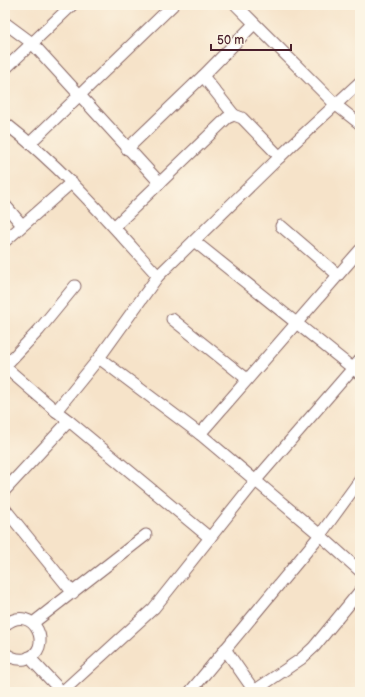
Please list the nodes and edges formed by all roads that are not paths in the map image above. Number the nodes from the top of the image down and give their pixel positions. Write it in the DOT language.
graph roads {
  1 [pos="72,5"];
  2 [pos="173,5"];
  3 [pos="236,5"];
  4 [pos="5,23"];
  5 [pos="254,24"];
  6 [pos="32,43"];
  7 [pos="5,69"];
  8 [pos="203,76"];
  9 [pos="360,82"];
  10 [pos="79,96"];
  11 [pos="336,105"];
  12 [pos="234,115"];
  13 [pos="5,123"];
  14 [pos="360,124"];
  15 [pos="30,143"];
  16 [pos="127,149"];
  17 [pos="280,157"];
  18 [pos="72,182"];
  19 [pos="160,183"];
  20 [pos="5,205"];
  21 [pos="22,225"];
  22 [pos="281,226"];
  23 [pos="114,227"];
  24 [pos="5,241"];
  25 [pos="194,241"];
  26 [pos="360,250"];
  27 [pos="338,275"];
  28 [pos="158,276"];
  29 [pos="75,286"];
  30 [pos="172,319"];
  31 [pos="296,323"];
  32 [pos="99,358"];
  33 [pos="5,366"];
  34 [pos="358,367"];
  35 [pos="247,379"];
  36 [pos="56,411"];
  37 [pos="69,421"];
  38 [pos="200,434"];
  39 [pos="256,480"];
  40 [pos="360,480"];
  41 [pos="5,490"];
  42 [pos="5,509"];
  43 [pos="146,535"];
  44 [pos="320,535"];
  45 [pos="210,538"];
  46 [pos="360,570"];
  47 [pos="360,591"];
  48 [pos="73,593"];
  49 [pos="33,623"];
  50 [pos="5,625"];
  51 [pos="225,649"];
  52 [pos="5,653"];
  53 [pos="29,657"];
  54 [pos="254,691"];
  55 [pos="62,692"];
  56 [pos="190,692"];
  1 -- 6 [label="street"];
  2 -- 10 [label="street"];
  3 -- 5 [label="street"];
  4 -- 6 [label="street"];
  5 -- 8 [label="street"];
  5 -- 11 [label="street"];
  6 -- 7 [label="street"];
  6 -- 10 [label="street"];
  8 -- 12 [label="street"];
  8 -- 16 [label="street"];
  9 -- 11 [label="street"];
  10 -- 15 [label="street"];
  10 -- 16 [label="street"];
  11 -- 14 [label="street"];
  11 -- 17 [label="street"];
  12 -- 17 [label="street"];
  12 -- 19 [label="street"];
  13 -- 15 [label="street"];
  15 -- 18 [label="street"];
  16 -- 19 [label="street"];
  17 -- 25 [label="street"];
  18 -- 21 [label="street"];
  18 -- 23 [label="street"];
  19 -- 23 [label="street"];
  20 -- 21 [label="street"];
  21 -- 24 [label="street"];
  22 -- 27 [label="street"];
  23 -- 28 [label="street"];
  25 -- 28 [label="street"];
  25 -- 31 [label="street"];
  26 -- 27 [label="street"];
  27 -- 31 [label="street"];
  28 -- 32 [label="street"];
  29 -- 33 [label="street"];
  30 -- 35 [label="street"];
  31 -- 34 [label="street"];
  31 -- 35 [label="street"];
  32 -- 36 [label="street"];
  32 -- 38 [label="street"];
  33 -- 36 [label="street"];
  34 -- 39 [label="street"];
  35 -- 38 [label="street"];
  36 -- 37 [label="street"];
  37 -- 41 [label="street"];
  37 -- 45 [label="street"];
  38 -- 39 [label="street"];
  39 -- 44 [label="street"];
  39 -- 45 [label="street"];
  40 -- 44 [label="street"];
  42 -- 48 [label="street"];
  43 -- 48 [label="street"];
  44 -- 46 [label="street"];
  44 -- 51 [label="street"];
  45 -- 55 [label="street"];
  47 -- 54 [label="street"];
  48 -- 49 [label="street"];
  49 -- 50 [label="street"];
  49 -- 53 [label="street"];
  51 -- 54 [label="street"];
  51 -- 56 [label="street"];
  52 -- 53 [label="street"];
  53 -- 55 [label="street"];
}
